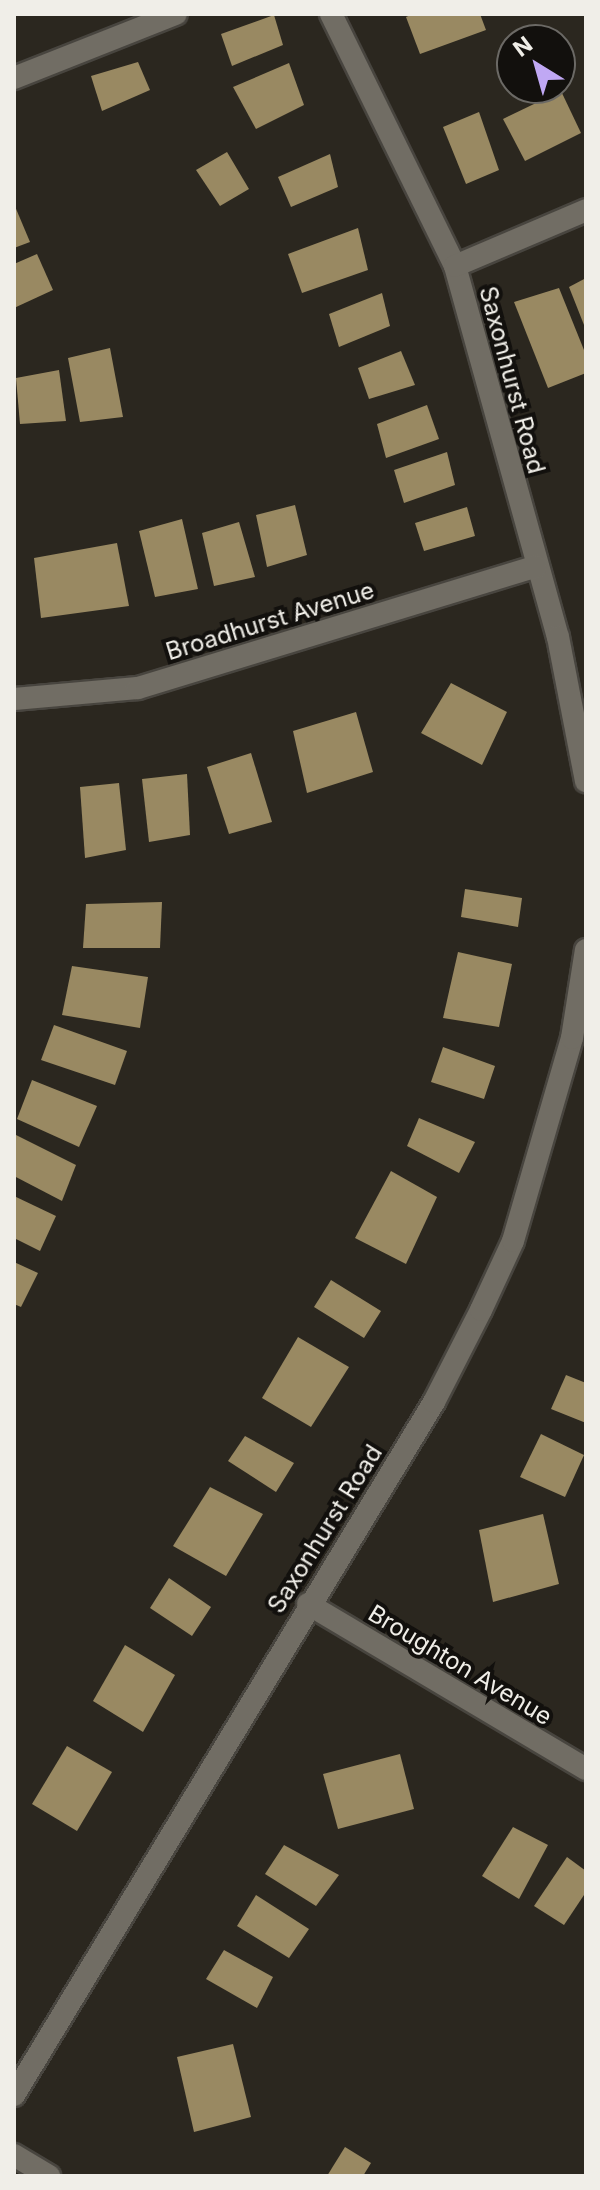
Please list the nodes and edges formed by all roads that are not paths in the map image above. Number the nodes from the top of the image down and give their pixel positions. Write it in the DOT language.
graph roads {
  1 [pos="176,14"];
  2 [pos="331,14"];
  3 [pos="14,78"];
  4 [pos="586,210"];
  5 [pos="455,266"];
  6 [pos="536,566"];
  7 [pos="14,699"];
  8 [pos="586,781"];
  9 [pos="586,950"];
  10 [pos="579,1041"];
  11 [pos="308,1604"];
  12 [pos="586,1769"];
  13 [pos="14,2095"];
  14 [pos="14,2155"];
  15 [pos="49,2176"];
  1 -- 3 [label="street"];
  2 -- 5 [label="street, Saxonhurst Road"];
  4 -- 5 [label="street"];
  5 -- 6 [label="street, Saxonhurst Road"];
  6 -- 7 [label="street, Broadhurst Avenue"];
  6 -- 8 [label="street, Saxonhurst Road"];
  9 -- 10 [label="street, Saxonhurst Road"];
  10 -- 11 [label="street, Saxonhurst Road"];
  11 -- 12 [label="street, Broughton Avenue"];
  11 -- 13 [label="street, Saxonhurst Road"];
  14 -- 15 [label="street"];
}
